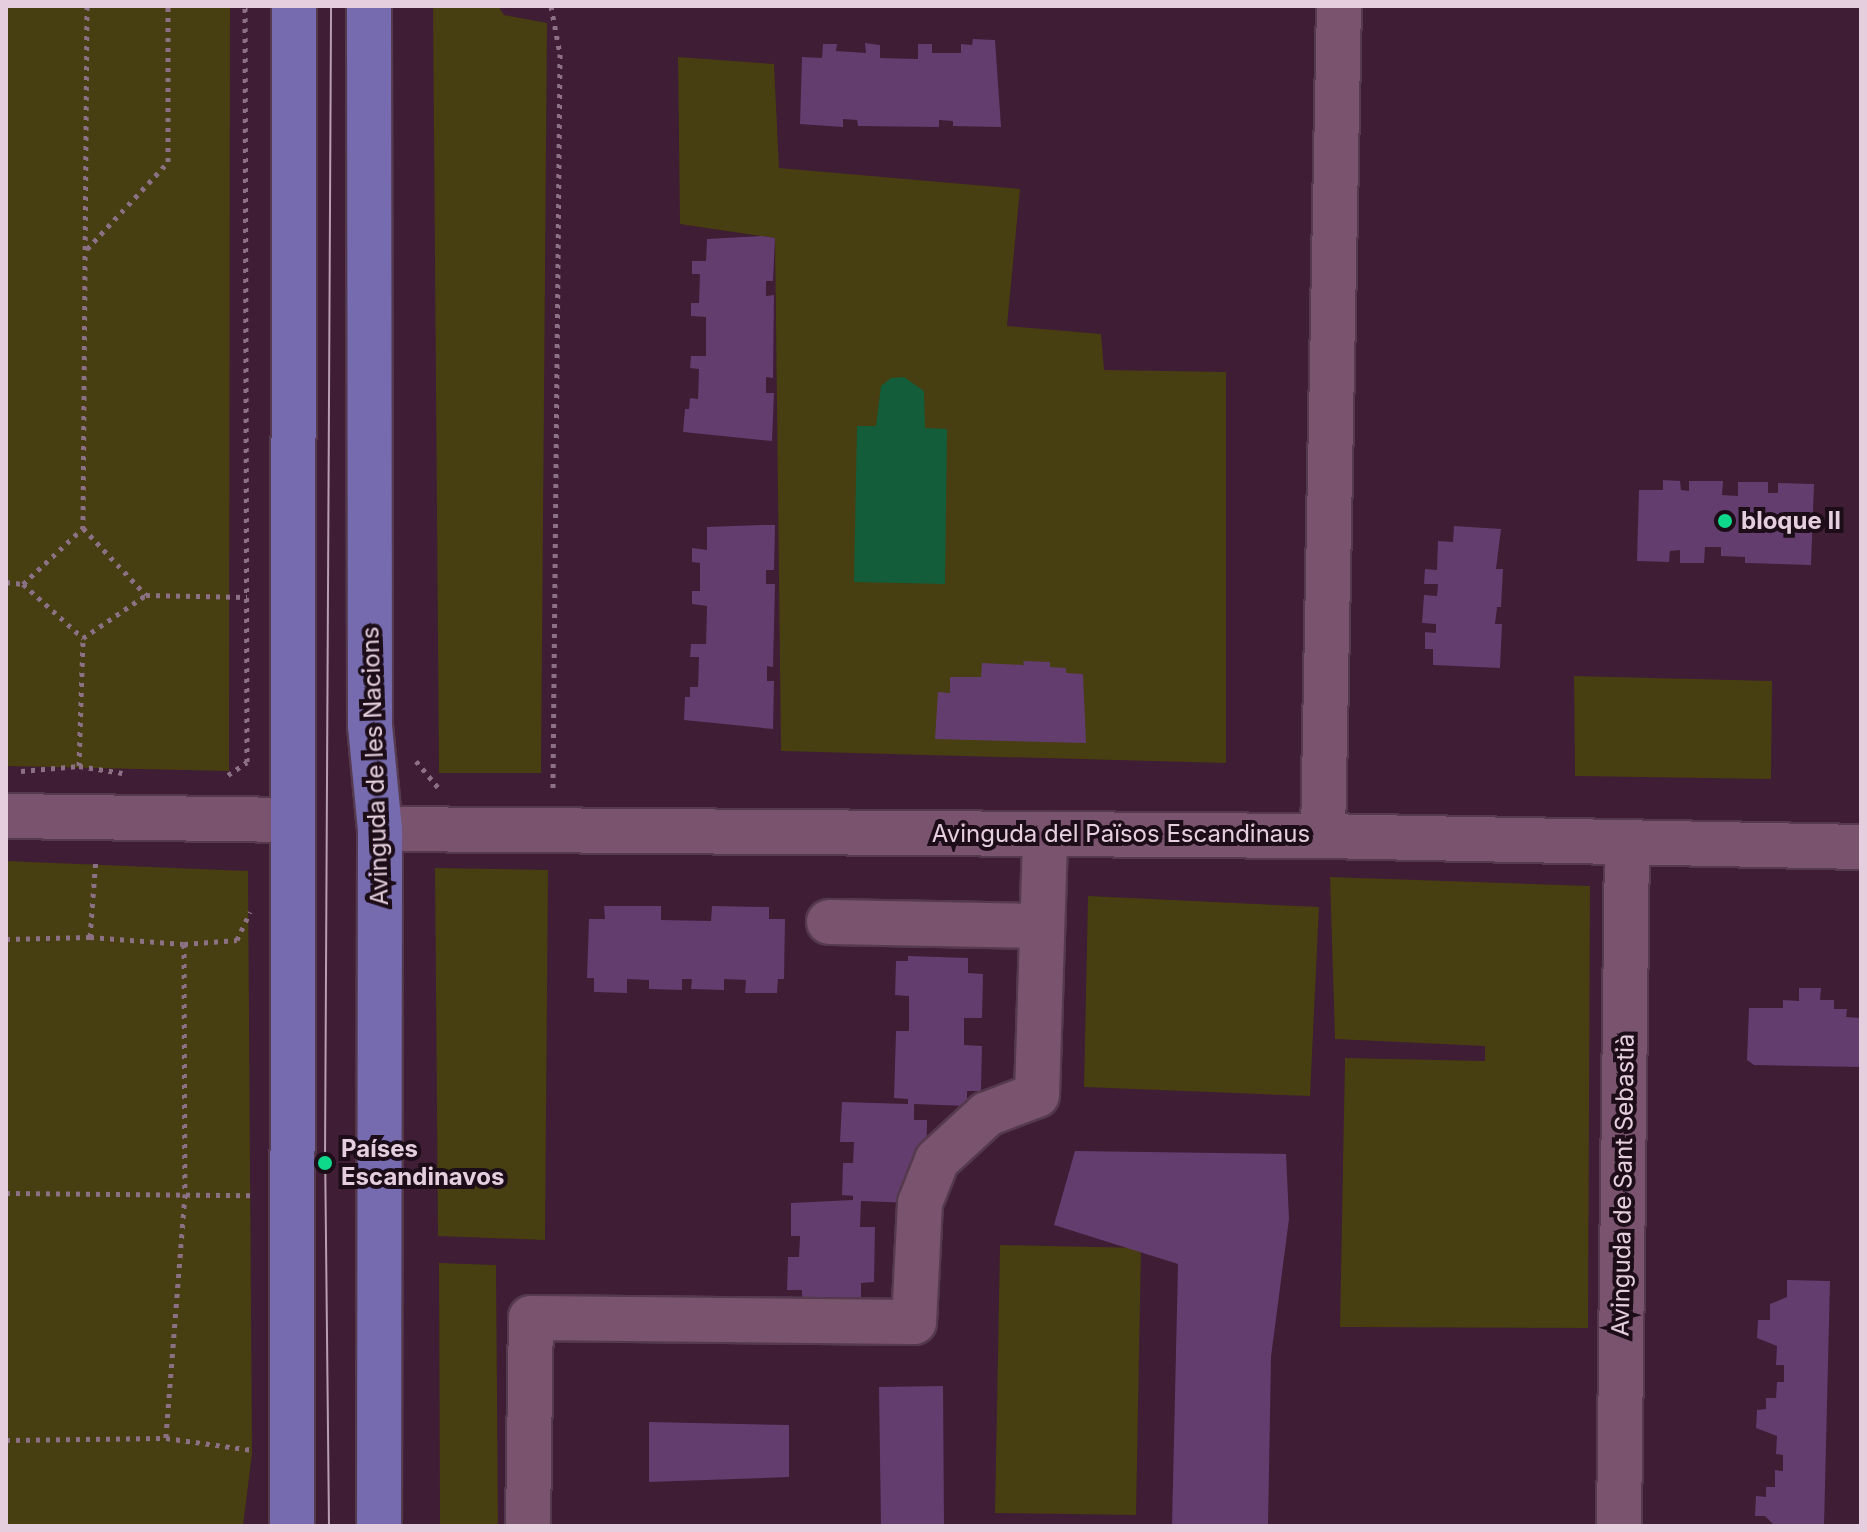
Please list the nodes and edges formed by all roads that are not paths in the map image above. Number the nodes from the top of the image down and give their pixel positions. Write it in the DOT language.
graph roads {
  1 [pos="294,6"];
  2 [pos="369,6"];
  3 [pos="1339,6"];
  4 [pos="6,816"];
  5 [pos="289,820"];
  6 [pos="380,829"];
  7 [pos="1045,834"];
  8 [pos="1323,836"];
  9 [pos="1627,844"];
  10 [pos="1861,847"];
  11 [pos="829,922"];
  12 [pos="1042,926"];
  13 [pos="292,1526"];
  14 [pos="379,1526"];
  15 [pos="528,1526"];
  16 [pos="1619,1526"];
  1 -- 5 [label="main road"];
  2 -- 6 [label="main road, Avinguda de les Nacions"];
  3 -- 8 [label="street"];
  4 -- 5 [label="street"];
  5 -- 13 [label="main road"];
  6 -- 7 [label="street, Avinguda del Països Escandinaus"];
  6 -- 14 [label="main road, Avinguda de les Nacions"];
  7 -- 8 [label="street, Avinguda del Països Escandinaus"];
  7 -- 12 [label="street"];
  8 -- 9 [label="street, Avinguda del Països Escandinaus"];
  9 -- 10 [label="street, Avinguda del Països Escandinaus"];
  9 -- 16 [label="street, Avinguda de Sant Sebastià"];
  11 -- 12 [label="street"];
  12 -- 15 [label="street"];
}
